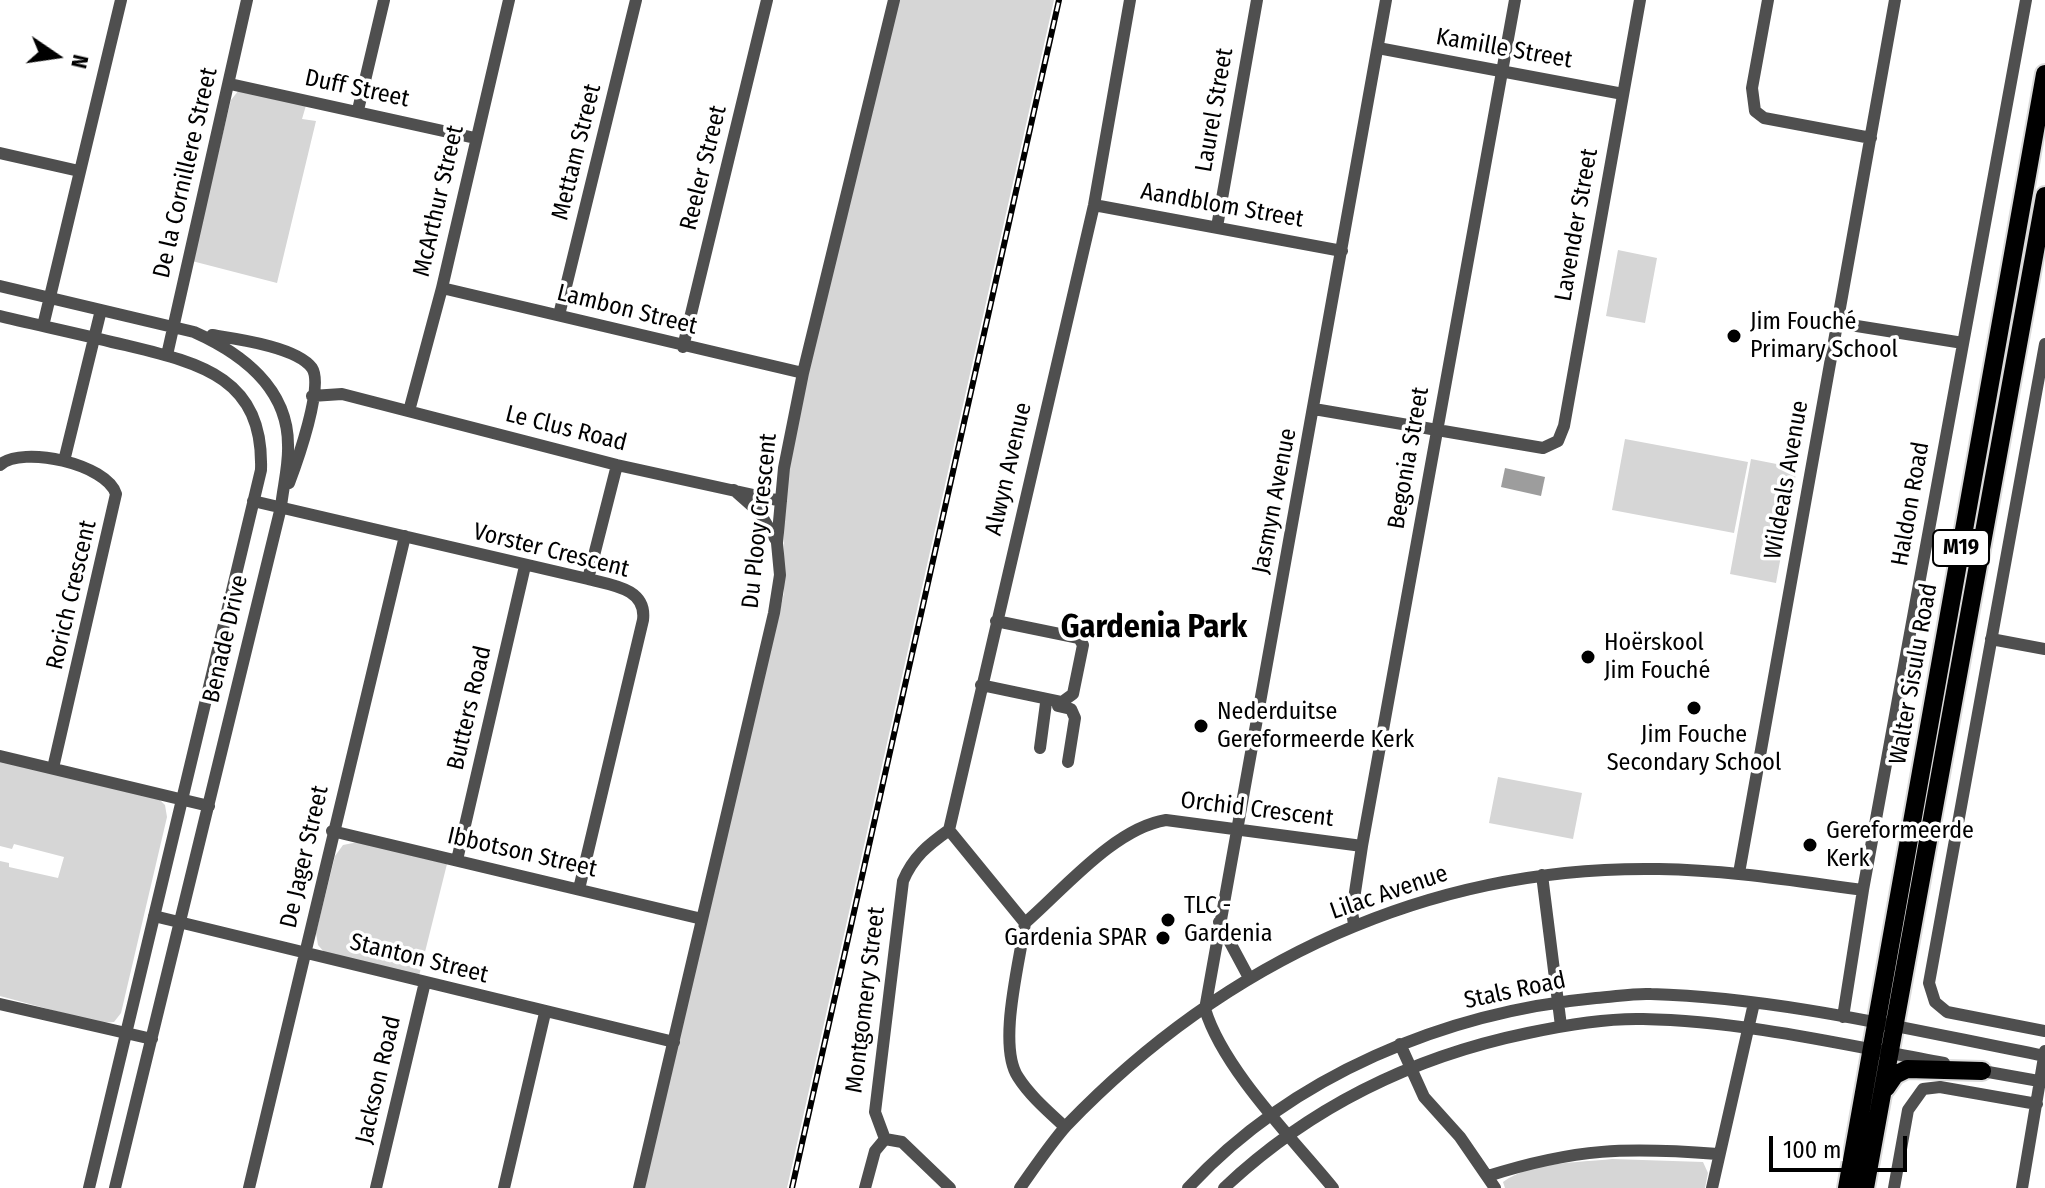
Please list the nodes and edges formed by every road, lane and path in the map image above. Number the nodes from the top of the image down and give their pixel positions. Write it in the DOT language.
graph roads {
  1 [pos="121,0"];
  2 [pos="247,0"];
  3 [pos="384,0"];
  4 [pos="509,0"];
  5 [pos="636,0"];
  6 [pos="767,0"];
  7 [pos="894,0"];
  8 [pos="1130,0"];
  9 [pos="1257,0"];
  10 [pos="1386,0"];
  11 [pos="1515,0"];
  12 [pos="1640,0"];
  13 [pos="1768,0"];
  14 [pos="1895,0"];
  15 [pos="2026,0"];
  16 [pos="1378,48"];
  17 [pos="1503,71"];
  18 [pos="2045,74"];
  19 [pos="230,84"];
  20 [pos="1623,94"];
  21 [pos="358,110"];
  22 [pos="475,138"];
  23 [pos="1871,138"];
  24 [pos="0,153"];
  25 [pos="79,171"];
  26 [pos="2045,196"];
  27 [pos="1094,205"];
  28 [pos="1217,227"];
  29 [pos="1342,251"];
  30 [pos="0,286"];
  31 [pos="442,288"];
  32 [pos="50,298"];
  33 [pos="101,310"];
  34 [pos="559,315"];
  35 [pos="0,316"];
  36 [pos="1838,323"];
  37 [pos="43,326"];
  38 [pos="173,328"];
  39 [pos="194,332"];
  40 [pos="94,338"];
  41 [pos="1963,343"];
  42 [pos="2045,344"];
  43 [pos="683,347"];
  44 [pos="167,355"];
  45 [pos="803,373"];
  46 [pos="316,378"];
  47 [pos="342,394"];
  48 [pos="312,396"];
  49 [pos="1314,409"];
  50 [pos="409,411"];
  51 [pos="1435,430"];
  52 [pos="64,461"];
  53 [pos="0,465"];
  54 [pos="617,465"];
  55 [pos="733,489"];
  56 [pos="253,501"];
  57 [pos="781,501"];
  58 [pos="281,507"];
  59 [pos="405,536"];
  60 [pos="777,543"];
  61 [pos="525,566"];
  62 [pos="588,579"];
  63 [pos="996,621"];
  64 [pos="1991,639"];
  65 [pos="2045,649"];
  66 [pos="981,688"];
  67 [pos="1046,703"];
  68 [pos="1040,748"];
  69 [pos="0,756"];
  70 [pos="1068,762"];
  71 [pos="53,768"];
  72 [pos="182,800"];
  73 [pos="209,806"];
  74 [pos="949,830"];
  75 [pos="1235,830"];
  76 [pos="332,831"];
  77 [pos="1362,846"];
  78 [pos="457,860"];
  79 [pos="1739,873"];
  80 [pos="1542,875"];
  81 [pos="579,889"];
  82 [pos="1863,890"];
  83 [pos="154,916"];
  84 [pos="702,919"];
  85 [pos="1219,922"];
  86 [pos="180,923"];
  87 [pos="1025,923"];
  88 [pos="1354,924"];
  89 [pos="305,955"];
  90 [pos="1248,976"];
  91 [pos="425,982"];
  92 [pos="1558,1002"];
  93 [pos="1754,1003"];
  94 [pos="0,1004"];
  95 [pos="1205,1009"];
  96 [pos="545,1013"];
  97 [pos="1843,1017"];
  98 [pos="1877,1023"];
  99 [pos="1561,1026"];
  100 [pos="1896,1027"];
  101 [pos="1749,1029"];
  102 [pos="2045,1031"];
  103 [pos="124,1033"];
  104 [pos="152,1039"];
  105 [pos="674,1042"];
  106 [pos="1400,1044"];
  107 [pos="1871,1050"];
  108 [pos="1891,1053"];
  109 [pos="2045,1054"];
  110 [pos="1411,1067"];
  111 [pos="1982,1071"];
  112 [pos="2042,1082"];
  113 [pos="1884,1092"];
  114 [pos="2037,1104"];
  115 [pos="1272,1116"];
  116 [pos="1065,1127"];
  117 [pos="1287,1133"];
  118 [pos="885,1139"];
  119 [pos="1718,1154"];
  120 [pos="1492,1182"];
  121 [pos="89,1188"];
  122 [pos="115,1188"];
  123 [pos="249,1188"];
  124 [pos="376,1188"];
  125 [pos="504,1188"];
  126 [pos="639,1188"];
  127 [pos="865,1188"];
  128 [pos="950,1188"];
  129 [pos="1020,1188"];
  130 [pos="1188,1188"];
  131 [pos="1224,1188"];
  132 [pos="1333,1188"];
  133 [pos="1712,1188"];
  134 [pos="1847,1188"];
  135 [pos="1865,1188"];
  136 [pos="1894,1188"];
  137 [pos="2022,1188"];
  1 -- 25 [label="street"];
  2 -- 19 [label="street, De la Cornillere Street"];
  3 -- 21 [label="street"];
  4 -- 22 [label="street, McArthur Street"];
  5 -- 34 [label="street, Mettam Street"];
  6 -- 43 [label="street, Reeler Street"];
  7 -- 45 [label="street, Du Plooy Crescent"];
  8 -- 27 [label="street, Alwyn Avenue"];
  9 -- 28 [label="street, Laurel Street"];
  10 -- 16 [label="street, Jasmyn Avenue"];
  11 -- 17 [label="street, Begonia Street"];
  12 -- 20 [label="street, Lavender Street"];
  13 -- 23 [label="street"];
  14 -- 23 [label="street, Wildeals Avenue"];
  15 -- 41 [label="street, Haldon Road"];
  16 -- 17 [label="street, Kamille Street"];
  16 -- 29 [label="street, Jasmyn Avenue"];
  17 -- 20 [label="street, Kamille Street"];
  17 -- 51 [label="street, Begonia Street"];
  18 -- 98 [label="highway, Walter Sisulu Road / M19"];
  19 -- 21 [label="street, Duff Street"];
  19 -- 38 [label="street, De la Cornillere Street"];
  20 -- 51 [label="street, Lavender Street"];
  21 -- 22 [label="street, Duff Street"];
  22 -- 31 [label="street, McArthur Street"];
  23 -- 36 [label="street, Wildeals Avenue"];
  24 -- 25 [label="street"];
  25 -- 32 [label="street"];
  26 -- 100 [label="highway, Walter Sisulu Road / M19"];
  27 -- 28 [label="street, Aandblom Street"];
  27 -- 63 [label="street, Alwyn Avenue"];
  28 -- 29 [label="street, Aandblom Street"];
  29 -- 49 [label="street, Jasmyn Avenue"];
  30 -- 32 [label="street, Benade Drive"];
  31 -- 34 [label="street, Lambon Street"];
  31 -- 50 [label="street, McArthur Street"];
  32 -- 33 [label="street, Benade Drive"];
  32 -- 37 [label="street"];
  33 -- 38 [label="street, Benade Drive"];
  33 -- 40 [label="street"];
  34 -- 43 [label="street, Lambon Street"];
  35 -- 37 [label="street, Benade Drive"];
  36 -- 41 [label="street"];
  36 -- 79 [label="street, Wildeals Avenue"];
  37 -- 40 [label="street, Benade Drive"];
  38 -- 39 [label="street, Benade Drive"];
  38 -- 44 [label="street, De la Cornillere Street"];
  39 -- 46 [label="street, Le Clus Road"];
  39 -- 58 [label="street, Benade Drive"];
  40 -- 44 [label="street, Benade Drive"];
  40 -- 52 [label="street"];
  41 -- 82 [label="street, Haldon Road"];
  42 -- 64 [label="street"];
  43 -- 45 [label="street, Lambon Street"];
  44 -- 56 [label="street, Benade Drive"];
  45 -- 57 [label="street, Du Plooy Crescent"];
  46 -- 47 [label="street, Le Clus Road"];
  46 -- 48 [label="street"];
  47 -- 48 [label="street, Le Clus Road"];
  47 -- 50 [label="street, Le Clus Road"];
  48 -- 58 [label="street"];
  49 -- 51 [label="street"];
  49 -- 75 [label="street, Jasmyn Avenue"];
  50 -- 54 [label="street, Le Clus Road"];
  51 -- 77 [label="street, Begonia Street"];
  52 -- 53 [label="street, Rorich Crescent"];
  52 -- 71 [label="street, Rorich Crescent"];
  54 -- 55 [label="street, Le Clus Road"];
  54 -- 62 [label="street"];
  55 -- 57 [label="street, Le Clus Road"];
  55 -- 60 [label="street"];
  56 -- 58 [label="street, Vorster Crescent"];
  56 -- 72 [label="street, Benade Drive"];
  57 -- 60 [label="street, Du Plooy Crescent"];
  58 -- 59 [label="street, Vorster Crescent"];
  58 -- 73 [label="street, Benade Drive"];
  59 -- 61 [label="street, Vorster Crescent"];
  59 -- 76 [label="street, De Jager Street"];
  60 -- 84 [label="street, Du Plooy Crescent"];
  61 -- 62 [label="street, Vorster Crescent"];
  61 -- 78 [label="street, Butters Road"];
  62 -- 81 [label="street, Vorster Crescent"];
  63 -- 66 [label="street, Alwyn Avenue"];
  63 -- 66 [label="street"];
  64 -- 65 [label="street"];
  64 -- 102 [label="street"];
  66 -- 67 [label="street"];
  66 -- 74 [label="street, Alwyn Avenue"];
  67 -- 68 [label="street"];
  67 -- 70 [label="street"];
  69 -- 71 [label="street"];
  71 -- 72 [label="street"];
  72 -- 73 [label="street"];
  72 -- 83 [label="street, Benade Drive"];
  73 -- 86 [label="street, Benade Drive"];
  74 -- 87 [label="street"];
  74 -- 118 [label="street, Montgomery Street"];
  75 -- 77 [label="street, Orchid Crescent"];
  75 -- 85 [label="street, Jasmyn Avenue"];
  75 -- 87 [label="street, Orchid Crescent"];
  76 -- 78 [label="street, Ibbotson Street"];
  76 -- 89 [label="street, De Jager Street"];
  77 -- 88 [label="street, Begonia Street"];
  78 -- 81 [label="street, Ibbotson Street"];
  79 -- 80 [label="street, Lilac Avenue"];
  79 -- 82 [label="street, Lilac Avenue"];
  80 -- 88 [label="street, Lilac Avenue"];
  80 -- 92 [label="street"];
  81 -- 84 [label="street, Ibbotson Street"];
  82 -- 97 [label="street, Haldon Road"];
  83 -- 86 [label="street, Stanton Street"];
  83 -- 103 [label="street, Benade Drive"];
  84 -- 105 [label="street, Du Plooy Crescent"];
  85 -- 90 [label="street"];
  85 -- 95 [label="street, Jasmyn Avenue"];
  86 -- 89 [label="street, Stanton Street"];
  86 -- 104 [label="street, Benade Drive"];
  87 -- 116 [label="street"];
  88 -- 90 [label="street, Lilac Avenue"];
  89 -- 91 [label="street, Stanton Street"];
  89 -- 123 [label="street, De Jager Street"];
  90 -- 95 [label="street, Lilac Avenue"];
  91 -- 96 [label="street, Stanton Street"];
  91 -- 124 [label="street, Jackson Road"];
  92 -- 93 [label="street, Stals Road"];
  92 -- 99 [label="street"];
  92 -- 106 [label="street, Stals Road"];
  93 -- 97 [label="street, Stals Road"];
  93 -- 101 [label="street"];
  94 -- 103 [label="street"];
  95 -- 115 [label="street"];
  95 -- 116 [label="street, Lilac Avenue"];
  96 -- 105 [label="street, Stanton Street"];
  96 -- 125 [label="street"];
  97 -- 98 [label="street, Stals Road"];
  98 -- 100 [label="street, Stals Road"];
  98 -- 107 [label="highway, Walter Sisulu Road / M19"];
  99 -- 101 [label="street, Stals Road"];
  99 -- 110 [label="street, Stals Road"];
  100 -- 108 [label="highway, Walter Sisulu Road / M19"];
  100 -- 109 [label="street, Stals Road"];
  101 -- 107 [label="street, Stals Road"];
  101 -- 119 [label="street"];
  103 -- 104 [label="street"];
  103 -- 121 [label="street, Benade Drive"];
  104 -- 122 [label="street, Benade Drive"];
  105 -- 126 [label="street, Du Plooy Crescent"];
  106 -- 110 [label="street"];
  106 -- 115 [label="street, Stals Road"];
  107 -- 108 [label="street, Stals Road"];
  107 -- 134 [label="highway, Walter Sisulu Road / M19"];
  108 -- 111 [label="street, Stals Road"];
  108 -- 113 [label="highway, Walter Sisulu Road / M19"];
  109 -- 112 [label="street"];
  110 -- 117 [label="street, Stals Road"];
  110 -- 120 [label="street"];
  111 -- 112 [label="street, Stals Road"];
  111 -- 113 [label="highway"];
  112 -- 114 [label="street"];
  113 -- 135 [label="highway, Walter Sisulu Road / M19"];
  114 -- 136 [label="street"];
  114 -- 137 [label="street"];
  115 -- 117 [label="street"];
  115 -- 130 [label="street, Stals Road"];
  116 -- 129 [label="street, Lilac Avenue"];
  117 -- 131 [label="street, Stals Road"];
  117 -- 132 [label="street"];
  118 -- 127 [label="street"];
  118 -- 128 [label="street"];
  119 -- 120 [label="street"];
  119 -- 133 [label="street"];
}
